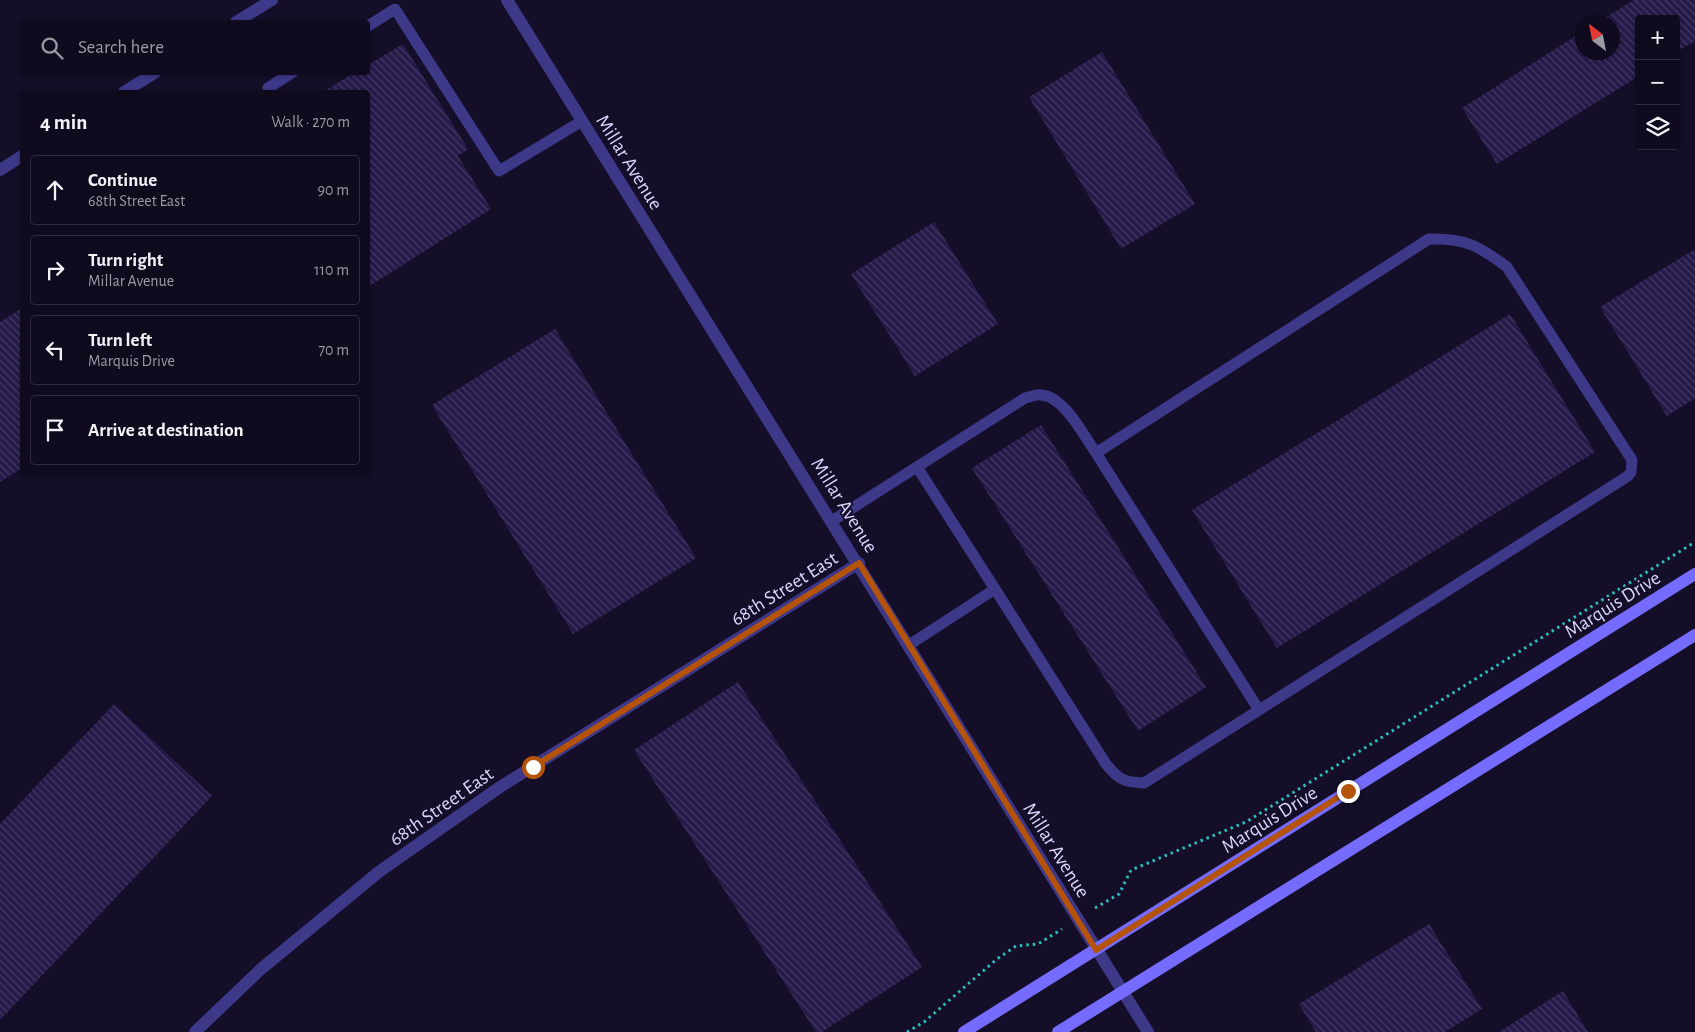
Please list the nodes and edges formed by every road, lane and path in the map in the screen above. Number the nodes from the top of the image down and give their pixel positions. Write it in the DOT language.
graph roads {
  1 [pos="272,0"];
  2 [pos="507,0"];
  3 [pos="392,4"];
  4 [pos="239,20"];
  5 [pos="370,24"];
  6 [pos="151,75"];
  7 [pos="288,75"];
  8 [pos="268,88"];
  9 [pos="127,90"];
  10 [pos="582,121"];
  11 [pos="20,157"];
  12 [pos="0,170"];
  13 [pos="1096,453"];
  14 [pos="917,467"];
  15 [pos="832,521"];
  16 [pos="1695,542"];
  17 [pos="859,563"];
  18 [pos="1695,574"];
  19 [pos="994,589"];
  20 [pos="1695,635"];
  21 [pos="909,645"];
  22 [pos="1259,710"];
  23 [pos="1077,919"];
  24 [pos="1096,950"];
  25 [pos="1123,991"];
  26 [pos="195,1032"];
  27 [pos="908,1032"];
  28 [pos="964,1032"];
  29 [pos="1058,1032"];
  30 [pos="1148,1032"];
  1 -- 4 [label="street"];
  2 -- 10 [label="street, Millar Avenue"];
  3 -- 5 [label="lane"];
  3 -- 10 [label="lane"];
  6 -- 9 [label="street"];
  7 -- 8 [label="lane"];
  10 -- 15 [label="street, Millar Avenue"];
  11 -- 12 [label="street"];
  13 -- 14 [label="lane"];
  13 -- 22 [label="lane"];
  13 -- 22 [label="lane"];
  14 -- 15 [label="lane"];
  14 -- 19 [label="lane"];
  15 -- 17 [label="street, Millar Avenue"];
  16 -- 23 [label="path"];
  17 -- 21 [label="street, Millar Avenue"];
  17 -- 26 [label="street, 68th Street East"];
  18 -- 24 [label="main road, Marquis Drive"];
  19 -- 21 [label="lane"];
  19 -- 22 [label="lane"];
  20 -- 25 [label="main road"];
  21 -- 23 [label="street, Millar Avenue"];
  23 -- 24 [label="street, Millar Avenue"];
  23 -- 27 [label="path"];
  24 -- 25 [label="street, Millar Avenue"];
  24 -- 28 [label="main road, Marquis Drive"];
  25 -- 29 [label="main road"];
  25 -- 30 [label="street, Millar Avenue"];
}
